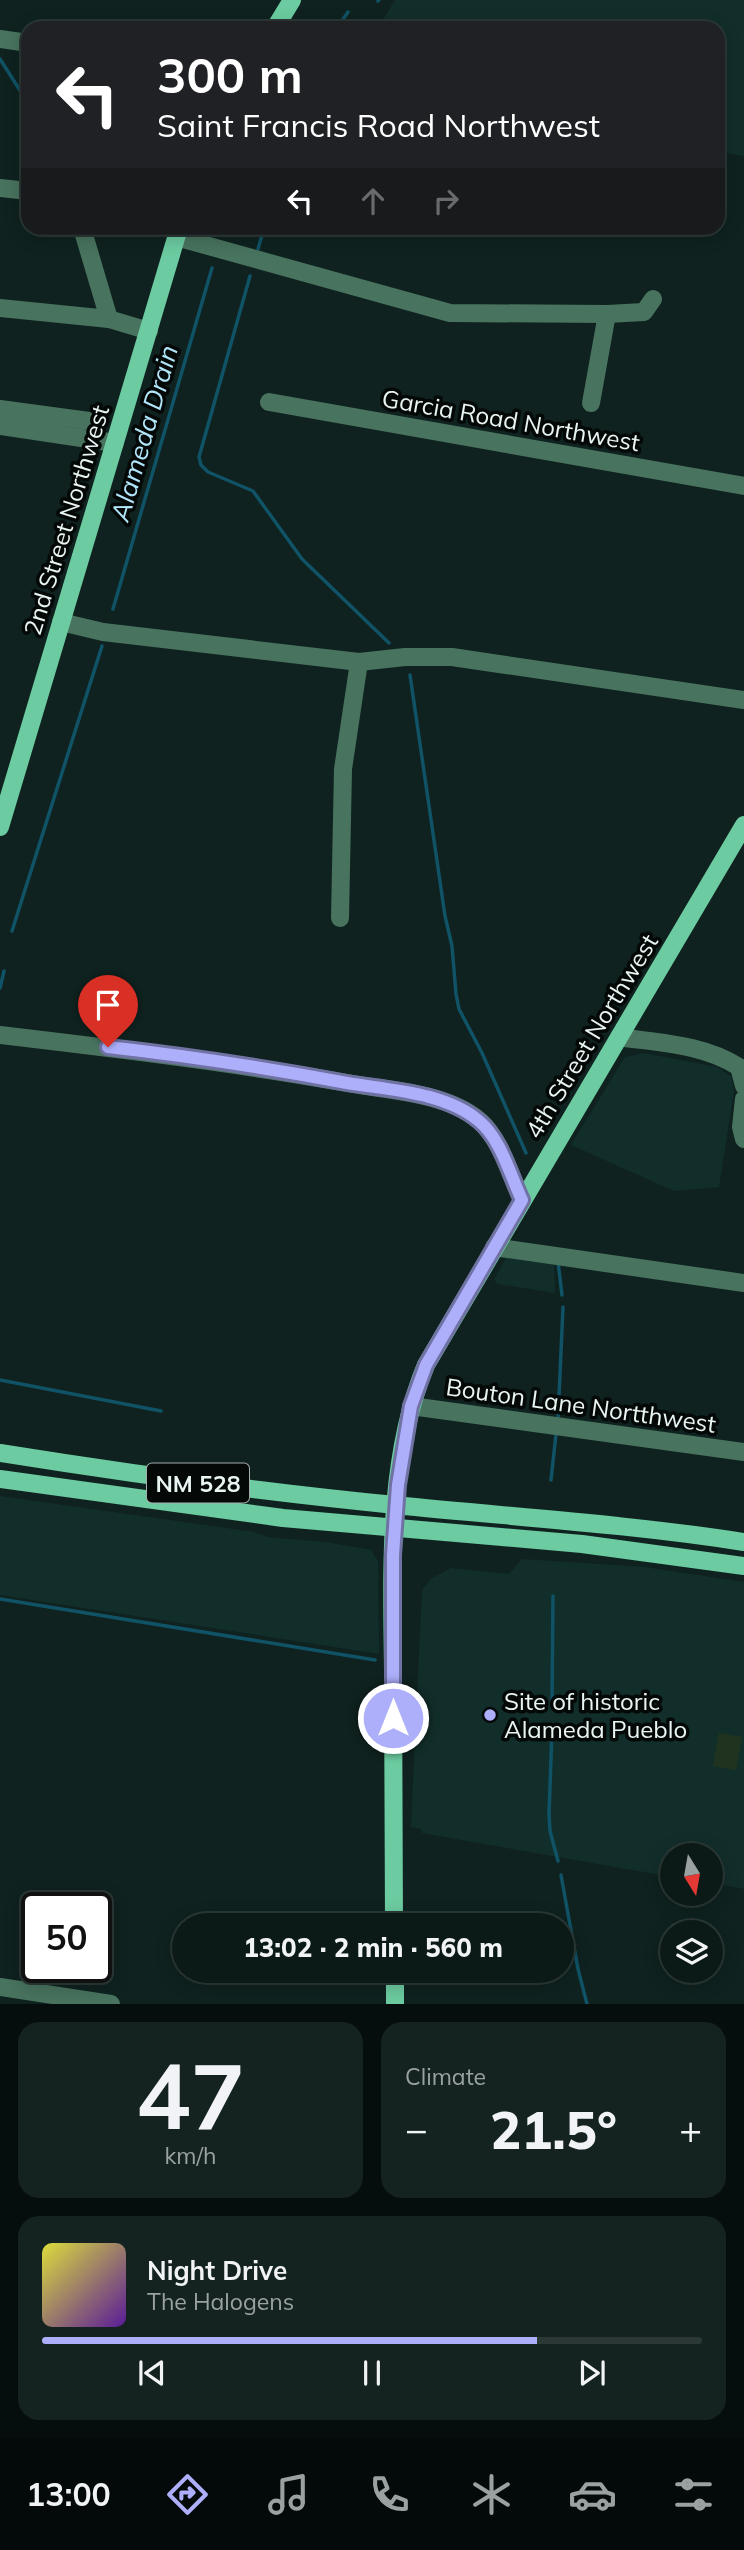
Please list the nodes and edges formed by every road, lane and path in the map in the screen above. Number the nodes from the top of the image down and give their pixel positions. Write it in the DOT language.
graph roads {
  1 [pos="292,0"];
  2 [pos="279,21"];
  3 [pos="0,39"];
  4 [pos="21,42"];
  5 [pos="0,188"];
  6 [pos="21,190"];
  7 [pos="84,235"];
  8 [pos="177,235"];
  9 [pos="188,235"];
  10 [pos="653,299"];
  11 [pos="0,308"];
  12 [pos="607,314"];
  13 [pos="109,319"];
  14 [pos="149,331"];
  15 [pos="269,402"];
  16 [pos="591,403"];
  17 [pos="0,409"];
  18 [pos="89,421"];
  19 [pos="0,426"];
  20 [pos="115,443"];
  21 [pos="744,486"];
  22 [pos="61,622"];
  23 [pos="359,663"];
  24 [pos="744,700"];
  25 [pos="0,827"];
  26 [pos="742,834"];
  27 [pos="340,918"];
  28 [pos="0,1035"];
  29 [pos="619,1037"];
  30 [pos="744,1086"];
  31 [pos="744,1099"];
  32 [pos="744,1139"];
  33 [pos="522,1200"];
  34 [pos="494,1247"];
  35 [pos="744,1283"];
  36 [pos="411,1406"];
  37 [pos="744,1452"];
  38 [pos="0,1453"];
  39 [pos="0,1479"];
  40 [pos="396,1506"];
  41 [pos="395,1528"];
  42 [pos="744,1542"];
  43 [pos="744,1566"];
  44 [pos="394,1913"];
  45 [pos="395,1983"];
  46 [pos="0,1987"];
  47 [pos="111,2004"];
  48 [pos="395,2004"];
  1 -- 2 [label="main road"];
  3 -- 4 [label="street"];
  5 -- 6 [label="street"];
  7 -- 13 [label="street"];
  8 -- 14 [label="main road, 2nd Street Northwest"];
  9 -- 12 [label="street"];
  10 -- 12 [label="street"];
  11 -- 13 [label="street"];
  12 -- 16 [label="street"];
  13 -- 14 [label="street"];
  14 -- 20 [label="main road, 2nd Street Northwest"];
  15 -- 21 [label="street, Garcia Road Northwest"];
  17 -- 18 [label="street"];
  19 -- 20 [label="street"];
  20 -- 22 [label="main road, 2nd Street Northwest"];
  22 -- 23 [label="street"];
  22 -- 25 [label="main road, 2nd Street Northwest"];
  23 -- 24 [label="street"];
  23 -- 27 [label="street"];
  26 -- 29 [label="main road, 4th Street Northwest"];
  28 -- 33 [label="street"];
  29 -- 30 [label="street"];
  29 -- 33 [label="main road, 4th Street Northwest"];
  31 -- 32 [label="street"];
  33 -- 34 [label="main road, 4th Street Northwest"];
  34 -- 35 [label="street"];
  34 -- 36 [label="main road, 4th Street Northwest"];
  36 -- 37 [label="street, Bouton Lane Nortthwest"];
  36 -- 40 [label="main road, 4th Street Northwest"];
  38 -- 40 [label="main road, NM 528"];
  39 -- 41 [label="main road, NM 528"];
  40 -- 41 [label="main road, 4th Street Northwest"];
  40 -- 42 [label="main road, NM 528"];
  41 -- 43 [label="main road, NM 528"];
  41 -- 44 [label="main road, 4th Street Northwest"];
  45 -- 48 [label="main road"];
  46 -- 47 [label="street"];
}
